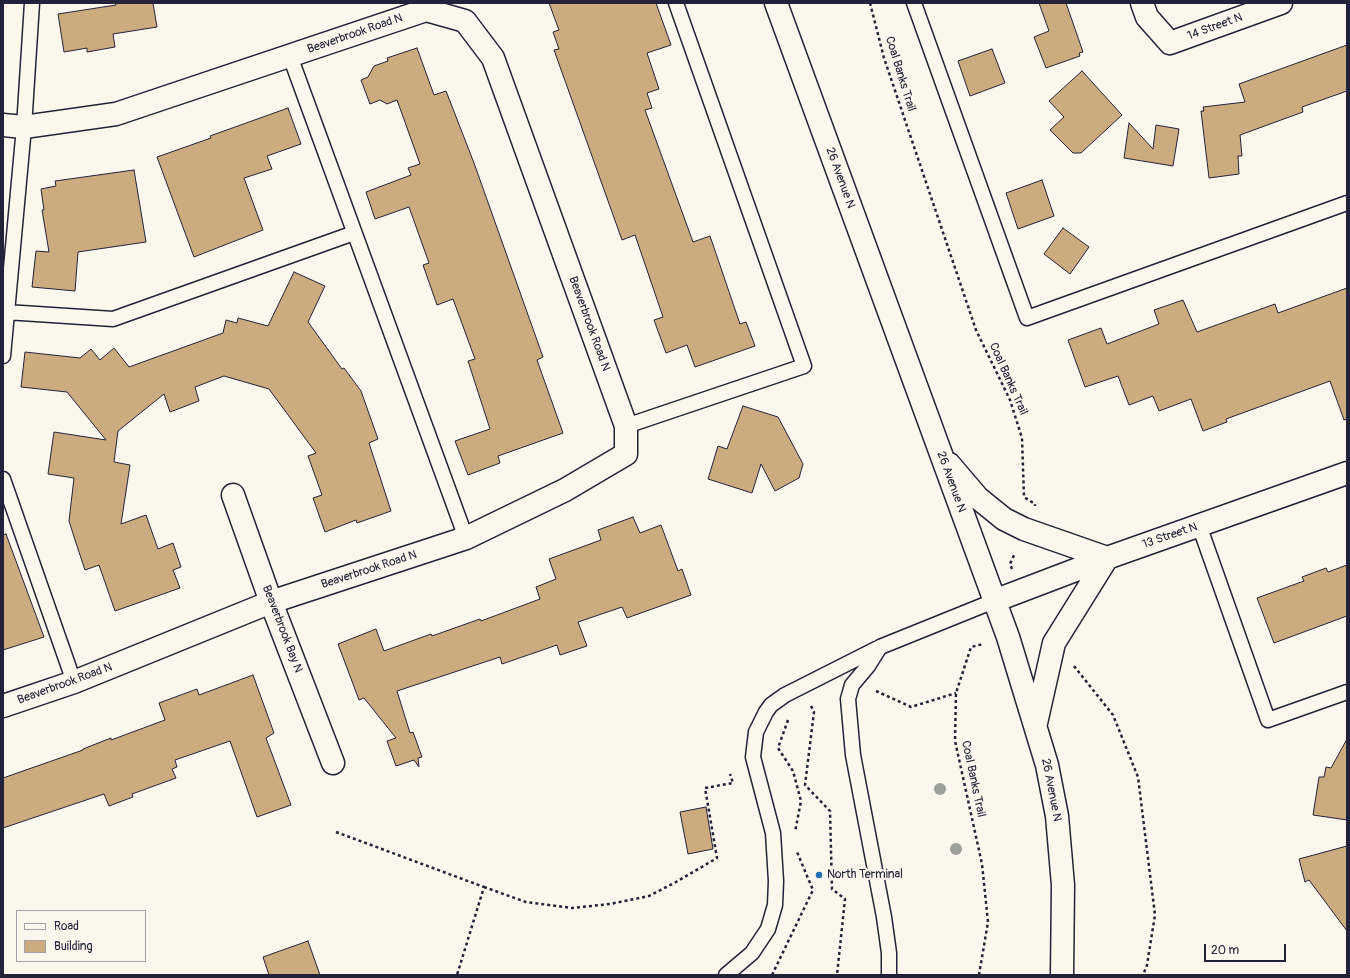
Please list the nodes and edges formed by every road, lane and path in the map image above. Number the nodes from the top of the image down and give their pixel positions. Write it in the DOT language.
graph roads {
  1 [pos="32,3"];
  2 [pos="676,3"];
  3 [pos="776,3"];
  4 [pos="870,3"];
  5 [pos="914,3"];
  6 [pos="1142,3"];
  7 [pos="1281,3"];
  8 [pos="290,56"];
  9 [pos="14,126"];
  10 [pos="1347,203"];
  11 [pos="354,233"];
  12 [pos="6,312"];
  13 [pos="3,356"];
  14 [pos="626,426"];
  15 [pos="940,453"];
  16 [pos="1347,473"];
  17 [pos="3,478"];
  18 [pos="233,495"];
  19 [pos="1199,526"];
  20 [pos="1024,529"];
  21 [pos="466,538"];
  22 [pos="1107,558"];
  23 [pos="1018,591"];
  24 [pos="994,601"];
  25 [pos="271,602"];
  26 [pos="1008,637"];
  27 [pos="1054,643"];
  28 [pos="880,647"];
  29 [pos="74,682"];
  30 [pos="873,690"];
  31 [pos="1347,692"];
  32 [pos="956,693"];
  33 [pos="3,706"];
  34 [pos="805,707"];
  35 [pos="790,716"];
  36 [pos="1035,726"];
  37 [pos="333,763"];
  38 [pos="730,774"];
  39 [pos="336,832"];
  40 [pos="795,836"];
  41 [pos="796,850"];
  42 [pos="484,887"];
  43 [pos="457,975"];
  44 [pos="726,975"];
  45 [pos="772,975"];
  46 [pos="837,975"];
  47 [pos="889,975"];
  48 [pos="979,975"];
  49 [pos="1062,975"];
  50 [pos="1143,975"];
  1 -- 9 [label="lane"];
  2 -- 14 [label="lane"];
  3 -- 15 [label="street, 26 Avenue N"];
  4 -- 20 [label="path, Coal Banks Trail"];
  5 -- 10 [label="lane"];
  6 -- 7 [label="street, 14 Street N"];
  8 -- 9 [label="street, Beaverbrook Road N"];
  8 -- 11 [label="lane"];
  8 -- 14 [label="street, Beaverbrook Road N"];
  9 -- 12 [label="lane"];
  11 -- 12 [label="lane"];
  11 -- 21 [label="lane"];
  12 -- 13 [label="lane"];
  14 -- 21 [label="street, Beaverbrook Road N"];
  15 -- 20 [label="street"];
  15 -- 24 [label="street, 26 Avenue N"];
  16 -- 19 [label="street, 13 Street N"];
  17 -- 29 [label="lane"];
  18 -- 25 [label="street, Beaverbrook Bay N"];
  19 -- 22 [label="street, 13 Street N"];
  19 -- 31 [label="lane"];
  20 -- 22 [label="street"];
  20 -- 23 [label="path, Coal Banks Trail"];
  21 -- 25 [label="street, Beaverbrook Road N"];
  22 -- 23 [label="street, 13 Street N"];
  22 -- 27 [label="street"];
  23 -- 24 [label="street, 13 Street N"];
  24 -- 26 [label="street, 26 Avenue N"];
  24 -- 28 [label="lane"];
  25 -- 29 [label="street, Beaverbrook Road N"];
  25 -- 37 [label="street, Beaverbrook Bay N"];
  26 -- 32 [label="path, Coal Banks Trail"];
  26 -- 36 [label="street, 26 Avenue N"];
  27 -- 36 [label="street"];
  27 -- 50 [label="path"];
  28 -- 44 [label="lane"];
  28 -- 47 [label="lane"];
  29 -- 33 [label="street, Beaverbrook Road N"];
  30 -- 32 [label="path"];
  32 -- 48 [label="path, Coal Banks Trail"];
  34 -- 46 [label="path"];
  35 -- 40 [label="path"];
  36 -- 49 [label="street, 26 Avenue N"];
  38 -- 42 [label="path"];
  39 -- 42 [label="path"];
  41 -- 45 [label="path"];
  42 -- 43 [label="path"];
}
